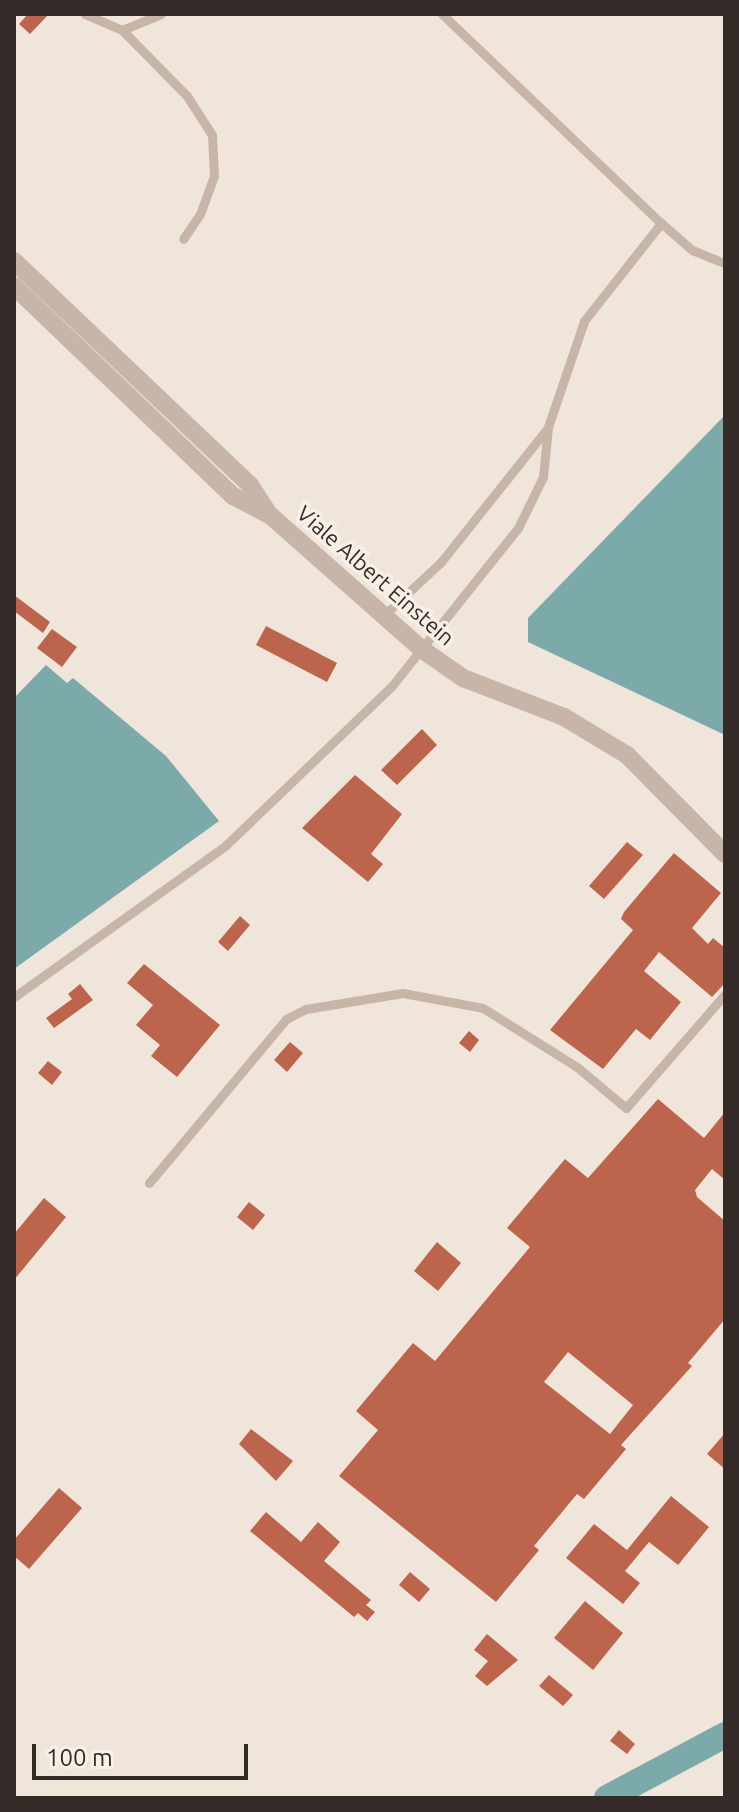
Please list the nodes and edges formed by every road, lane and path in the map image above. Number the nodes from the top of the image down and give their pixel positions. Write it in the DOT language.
graph roads {
  1 [pos="85,14"];
  2 [pos="161,14"];
  3 [pos="442,14"];
  4 [pos="99,18"];
  5 [pos="122,30"];
  6 [pos="661,223"];
  7 [pos="183,239"];
  8 [pos="14,261"];
  9 [pos="725,263"];
  10 [pos="14,286"];
  11 [pos="75,318"];
  12 [pos="63,333"];
  13 [pos="111,353"];
  14 [pos="97,366"];
  15 [pos="548,427"];
  16 [pos="271,516"];
  17 [pos="382,617"];
  18 [pos="420,648"];
  19 [pos="725,854"];
  20 [pos="725,994"];
  21 [pos="14,997"];
  22 [pos="149,1183"];
  1 -- 4 [label="lane"];
  2 -- 5 [label="lane"];
  3 -- 6 [label="lane"];
  4 -- 5 [label="lane"];
  5 -- 7 [label="lane"];
  6 -- 9 [label="lane"];
  6 -- 15 [label="lane"];
  8 -- 11 [label="street, Viale Albert Einstein"];
  10 -- 12 [label="street, Viale Albert Einstein"];
  11 -- 12 [label="lane"];
  11 -- 13 [label="street, Viale Albert Einstein"];
  12 -- 14 [label="street, Viale Albert Einstein"];
  13 -- 14 [label="lane"];
  13 -- 16 [label="street, Viale Albert Einstein"];
  14 -- 16 [label="street, Viale Albert Einstein"];
  15 -- 17 [label="lane"];
  15 -- 18 [label="lane"];
  16 -- 17 [label="street, Viale Albert Einstein"];
  17 -- 18 [label="street, Viale Albert Einstein"];
  18 -- 19 [label="street, Viale Albert Einstein"];
  18 -- 21 [label="lane"];
  20 -- 22 [label="lane"];
}
